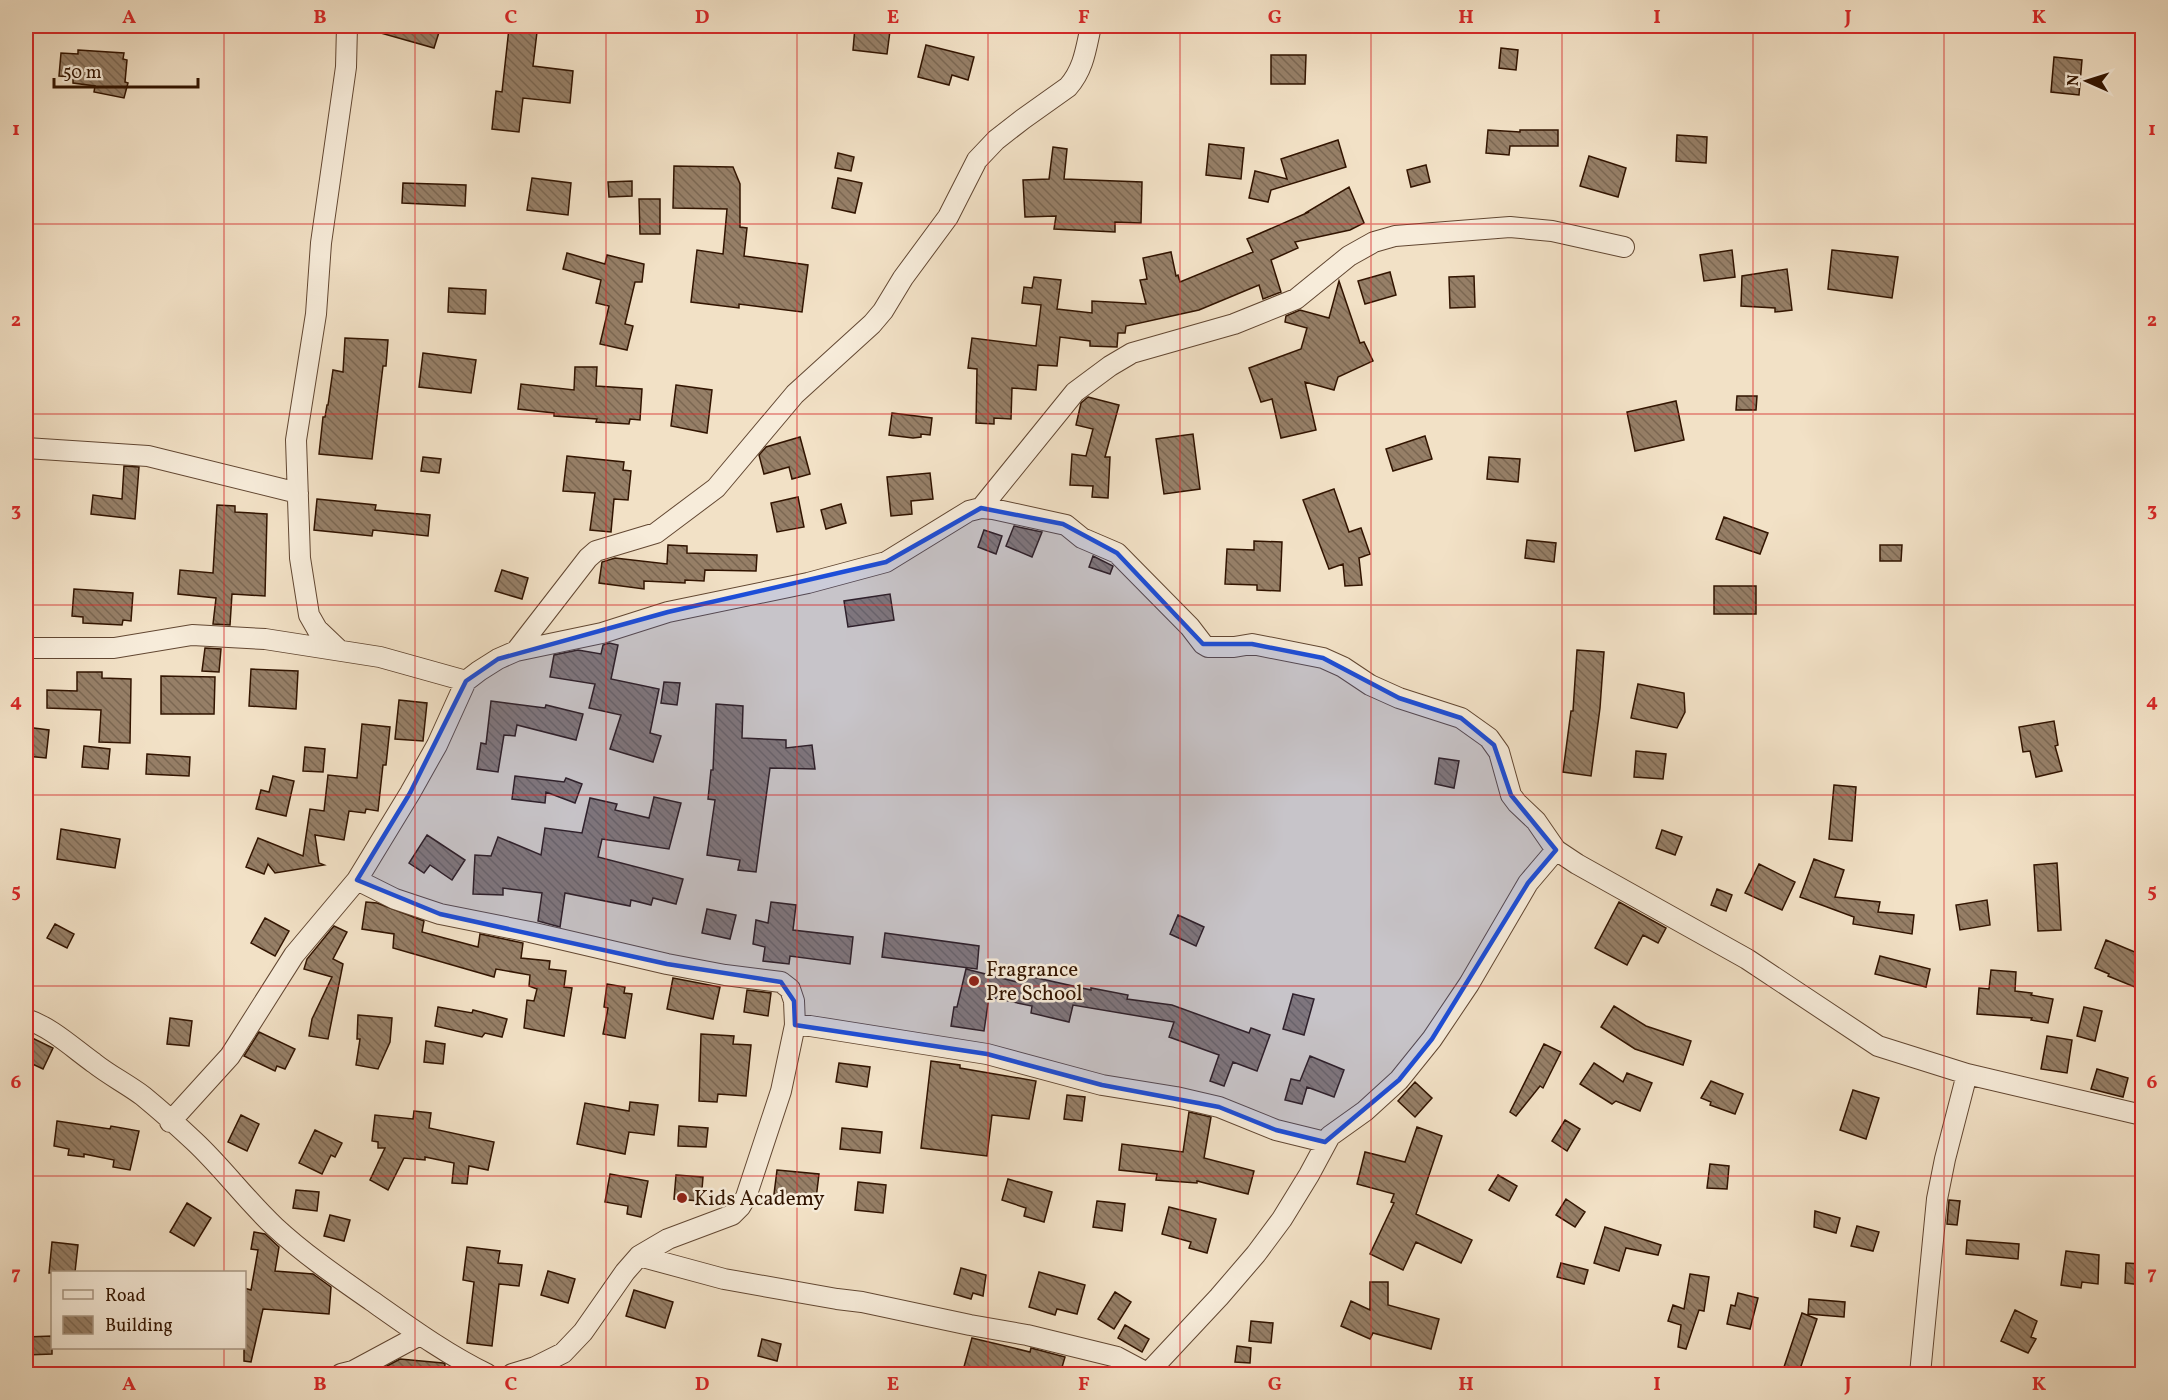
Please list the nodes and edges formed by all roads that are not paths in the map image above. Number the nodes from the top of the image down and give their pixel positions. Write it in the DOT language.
graph roads {
  1 [pos="347,26"];
  2 [pos="1091,26"];
  3 [pos="1624,247"];
  4 [pos="26,448"];
  5 [pos="298,493"];
  6 [pos="981,508"];
  7 [pos="26,648"];
  8 [pos="339,650"];
  9 [pos="516,651"];
  10 [pos="466,681"];
  11 [pos="1556,850"];
  12 [pos="357,880"];
  13 [pos="26,1019"];
  14 [pos="795,1025"];
  15 [pos="1967,1074"];
  16 [pos="2142,1115"];
  17 [pos="170,1122"];
  18 [pos="1326,1142"];
  19 [pos="639,1256"];
  20 [pos="420,1335"];
  21 [pos="341,1374"];
  22 [pos="487,1374"];
  23 [pos="512,1374"];
  24 [pos="1148,1374"];
  25 [pos="1920,1374"];
  1 -- 5 [label="street"];
  2 -- 9 [label="street"];
  3 -- 6 [label="street"];
  4 -- 5 [label="street"];
  5 -- 8 [label="street"];
  6 -- 9 [label="street"];
  6 -- 11 [label="street"];
  7 -- 8 [label="street"];
  8 -- 10 [label="street"];
  9 -- 10 [label="street"];
  10 -- 12 [label="street"];
  11 -- 15 [label="street"];
  11 -- 18 [label="street"];
  12 -- 14 [label="street"];
  12 -- 17 [label="street"];
  13 -- 17 [label="street"];
  14 -- 18 [label="street"];
  14 -- 19 [label="street"];
  15 -- 16 [label="street"];
  15 -- 25 [label="street"];
  17 -- 20 [label="street"];
  18 -- 24 [label="street"];
  19 -- 23 [label="street"];
  19 -- 24 [label="street"];
  20 -- 21 [label="street"];
  20 -- 22 [label="street"];
}
